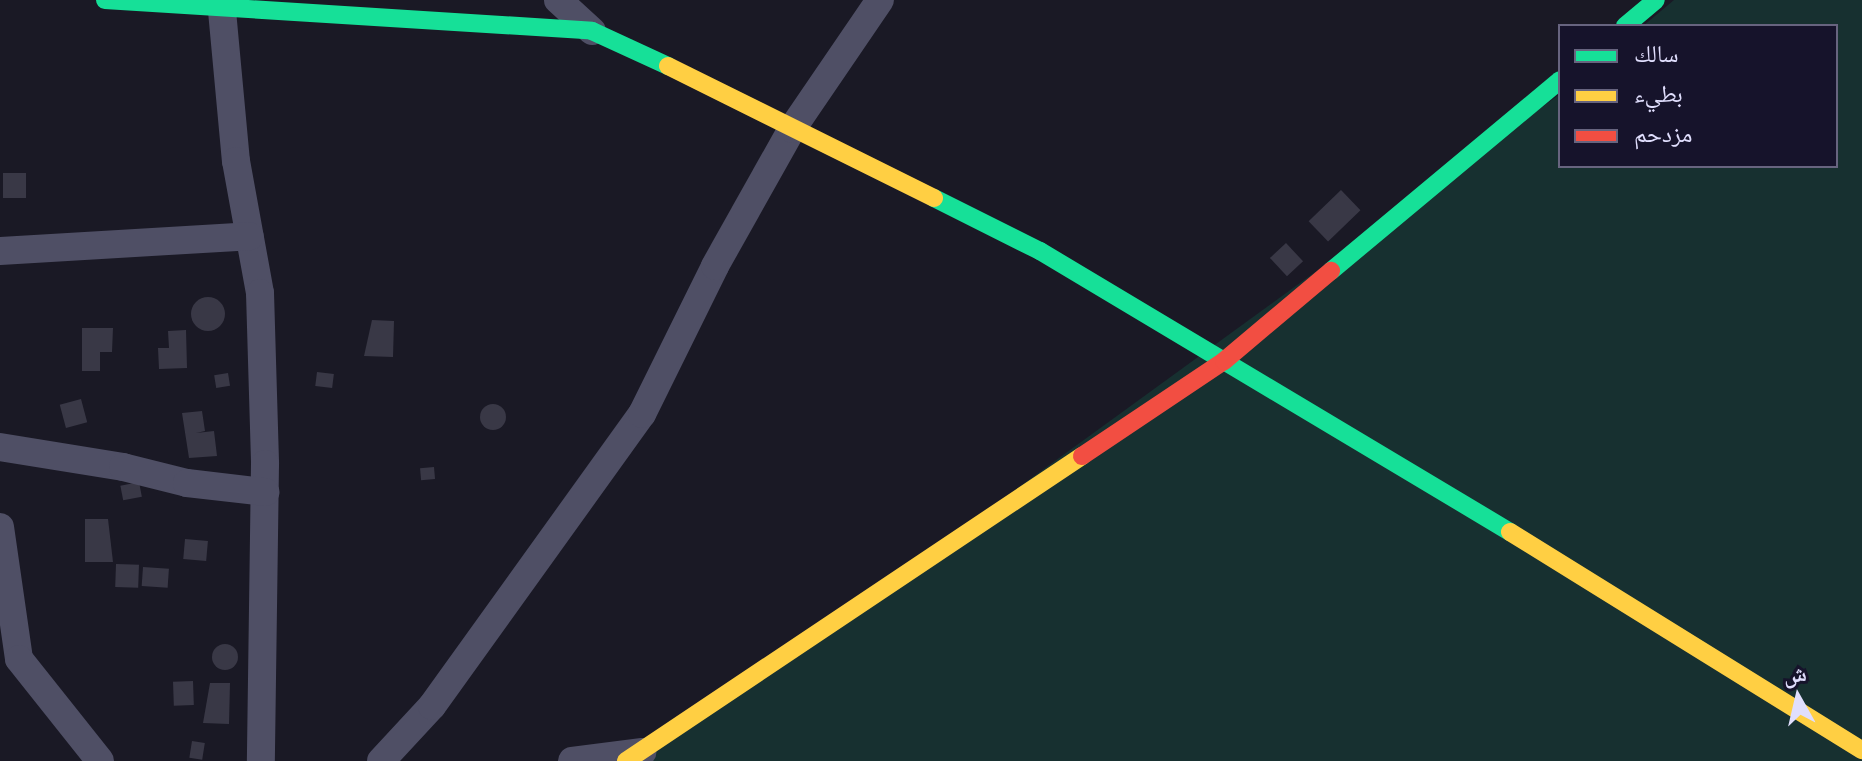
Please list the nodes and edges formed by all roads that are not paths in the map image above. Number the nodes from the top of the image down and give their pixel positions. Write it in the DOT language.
graph roads {
  1 [pos="105,0"];
  2 [pos="431,0"];
  3 [pos="558,0"];
  4 [pos="880,0"];
  5 [pos="1656,0"];
  6 [pos="220,5"];
  7 [pos="1627,24"];
  8 [pos="454,25"];
  9 [pos="592,31"];
  10 [pos="1558,82"];
  11 [pos="792,129"];
  12 [pos="250,236"];
  13 [pos="0,251"];
  14 [pos="1224,361"];
  15 [pos="0,447"];
  16 [pos="265,492"];
  17 [pos="0,527"];
  18 [pos="1862,750"];
  19 [pos="634,756"];
  20 [pos="100,761"];
  21 [pos="261,761"];
  22 [pos="381,761"];
  23 [pos="572,761"];
  1 -- 6 [label="street"];
  2 -- 8 [label="street"];
  3 -- 9 [label="street"];
  4 -- 11 [label="street"];
  5 -- 7 [label="street"];
  6 -- 8 [label="street"];
  6 -- 12 [label="street"];
  8 -- 9 [label="street"];
  9 -- 11 [label="street"];
  10 -- 14 [label="street"];
  11 -- 14 [label="street"];
  11 -- 22 [label="street"];
  12 -- 13 [label="street"];
  12 -- 16 [label="street"];
  14 -- 18 [label="street"];
  14 -- 19 [label="street"];
  15 -- 16 [label="street"];
  16 -- 21 [label="street"];
  17 -- 20 [label="street"];
  19 -- 23 [label="street"];
}
